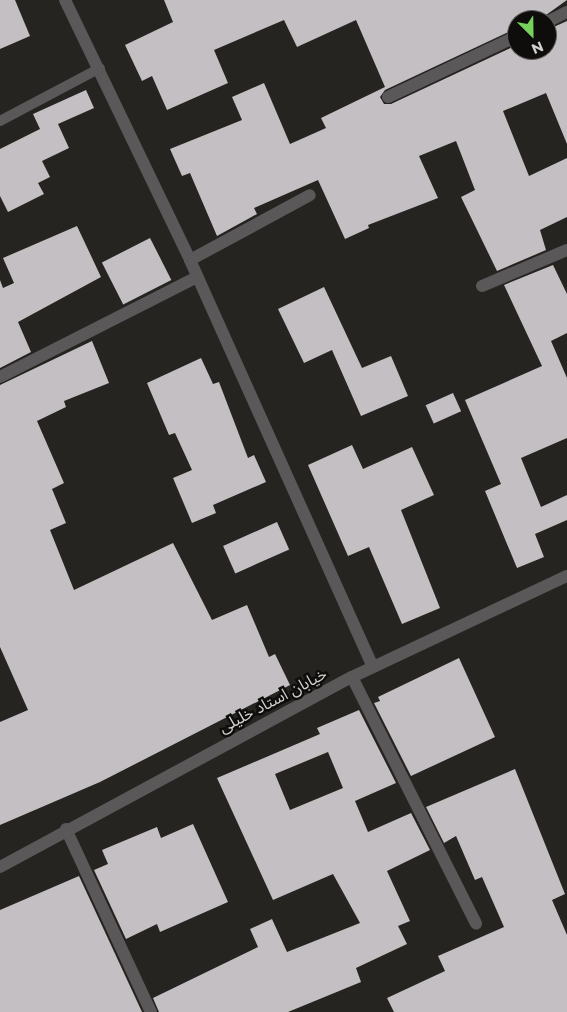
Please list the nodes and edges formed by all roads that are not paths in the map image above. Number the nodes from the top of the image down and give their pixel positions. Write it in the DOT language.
graph roads {
  1 [pos="65,0"];
  2 [pos="507,41"];
  3 [pos="100,68"];
  4 [pos="388,97"];
  5 [pos="0,121"];
  6 [pos="310,195"];
  7 [pos="567,250"];
  8 [pos="190,260"];
  9 [pos="195,278"];
  10 [pos="482,286"];
  11 [pos="0,377"];
  12 [pos="567,576"];
  13 [pos="373,667"];
  14 [pos="352,677"];
  15 [pos="66,828"];
  16 [pos="0,867"];
  17 [pos="476,924"];
  18 [pos="151,1012"];
  1 -- 3 [label="street"];
  2 -- 4 [label="street"];
  3 -- 5 [label="lane"];
  3 -- 8 [label="street"];
  6 -- 8 [label="street"];
  7 -- 10 [label="street"];
  8 -- 9 [label="street"];
  9 -- 11 [label="street"];
  9 -- 13 [label="street"];
  12 -- 13 [label="street, خیابان استاد خلیلی"];
  13 -- 14 [label="street, خیابان استاد خلیلی"];
  14 -- 15 [label="street, خیابان استاد خلیلی"];
  14 -- 17 [label="street"];
  15 -- 16 [label="street, خیابان استاد خلیلی"];
  15 -- 18 [label="street"];
}
